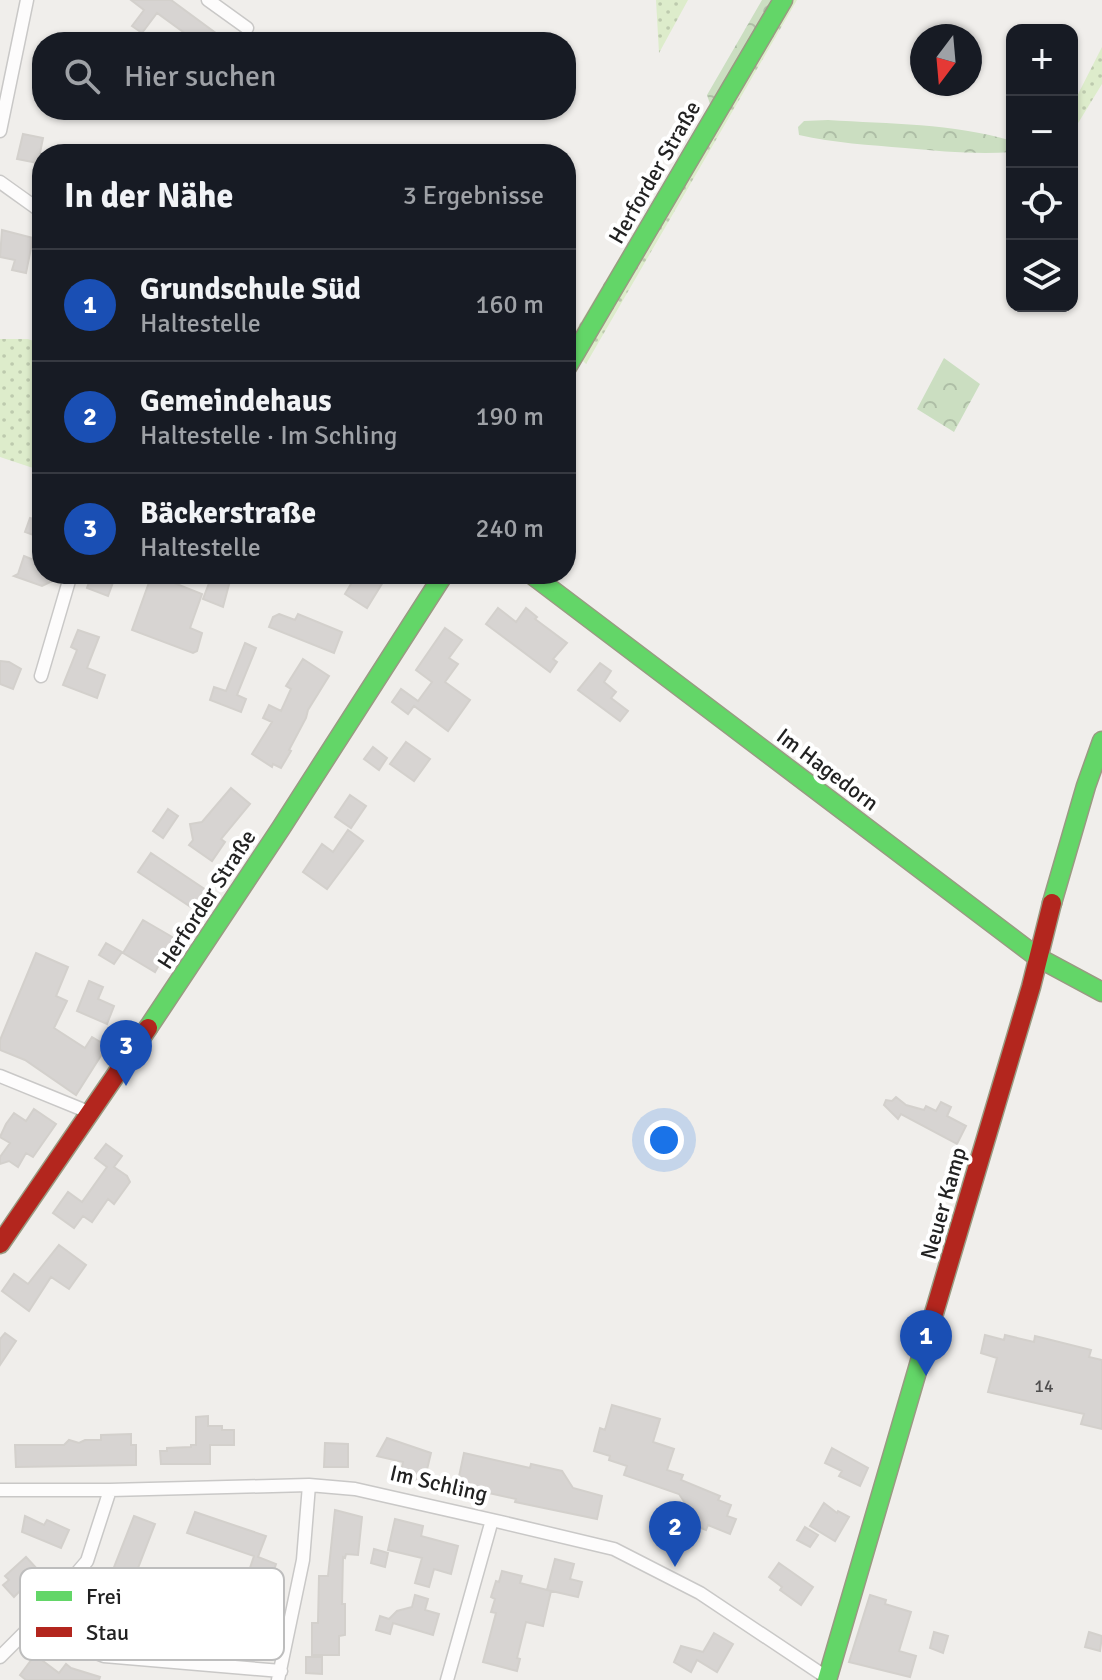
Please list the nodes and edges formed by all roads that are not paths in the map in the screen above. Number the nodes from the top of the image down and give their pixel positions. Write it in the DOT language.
graph roads {
  1 [pos="27,0"];
  2 [pos="208,0"];
  3 [pos="783,0"];
  4 [pos="247,28"];
  5 [pos="0,131"];
  6 [pos="0,182"];
  7 [pos="32,205"];
  8 [pos="576,352"];
  9 [pos="68,584"];
  10 [pos="438,584"];
  11 [pos="544,584"];
  12 [pos="41,676"];
  13 [pos="1102,741"];
  14 [pos="1037,957"];
  15 [pos="1102,992"];
  16 [pos="0,1076"];
  17 [pos="91,1113"];
  18 [pos="0,1244"];
  19 [pos="309,1485"];
  20 [pos="0,1490"];
  21 [pos="110,1490"];
  22 [pos="492,1520"];
  23 [pos="81,1568"];
  24 [pos="20,1637"];
  25 [pos="284,1651"];
  26 [pos="0,1657"];
  27 [pos="141,1660"];
  28 [pos="279,1675"];
  29 [pos="827,1678"];
  30 [pos="447,1680"];
  1 -- 5 [label="street"];
  2 -- 4 [label="street"];
  3 -- 8 [label="street, Herforder Straße"];
  6 -- 7 [label="street"];
  9 -- 12 [label="street"];
  10 -- 17 [label="street, Herforder Straße"];
  11 -- 14 [label="street, Im Hagedorn"];
  13 -- 14 [label="street, Neuer Kamp"];
  14 -- 15 [label="street, Im Hagedorn"];
  14 -- 29 [label="street, Neuer Kamp"];
  16 -- 17 [label="street"];
  17 -- 18 [label="street, Herforder Straße"];
  19 -- 21 [label="street, Im Schling"];
  19 -- 22 [label="street, Im Schling"];
  19 -- 25 [label="street"];
  20 -- 21 [label="street, Im Schling"];
  21 -- 23 [label="street"];
  22 -- 29 [label="street, Im Schling"];
  22 -- 30 [label="street"];
  24 -- 26 [label="street"];
  27 -- 28 [label="street"];
}
